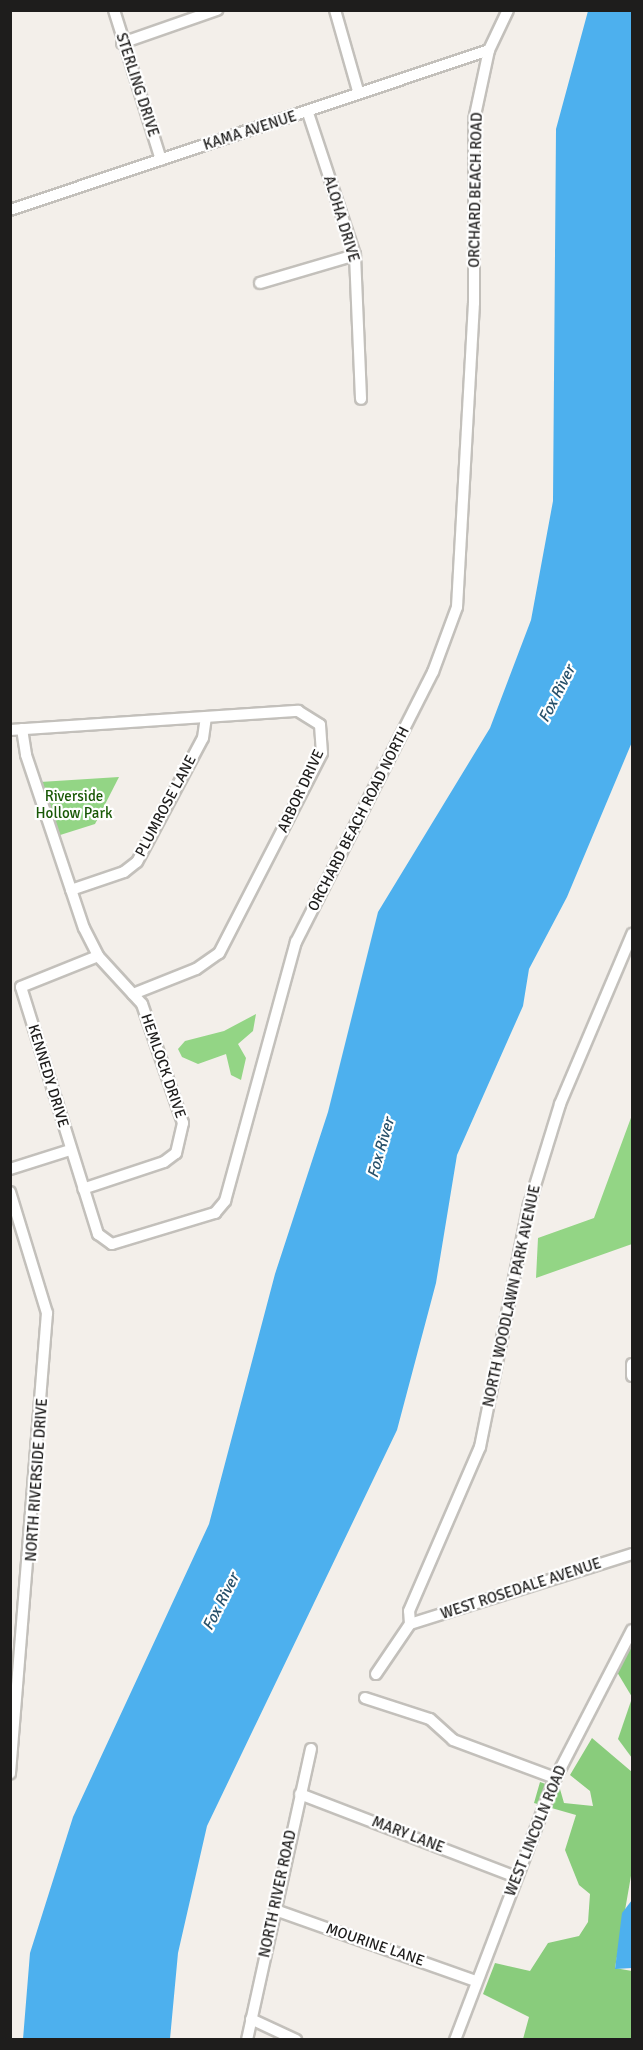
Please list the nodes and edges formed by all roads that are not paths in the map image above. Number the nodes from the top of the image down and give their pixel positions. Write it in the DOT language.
graph roads {
  1 [pos="114,10"];
  2 [pos="217,10"];
  3 [pos="335,10"];
  4 [pos="508,10"];
  5 [pos="122,43"];
  6 [pos="489,50"];
  7 [pos="358,91"];
  8 [pos="308,113"];
  9 [pos="161,160"];
  10 [pos="10,210"];
  11 [pos="355,255"];
  12 [pos="260,283"];
  13 [pos="474,303"];
  14 [pos="361,399"];
  15 [pos="206,717"];
  16 [pos="22,729"];
  17 [pos="10,730"];
  18 [pos="71,890"];
  19 [pos="633,934"];
  20 [pos="98,956"];
  21 [pos="133,994"];
  22 [pos="70,1150"];
  23 [pos="10,1169"];
  24 [pos="83,1190"];
  25 [pos="10,1192"];
  26 [pos="104,1242"];
  27 [pos="633,1364"];
  28 [pos="633,1376"];
  29 [pos="633,1554"];
  30 [pos="410,1624"];
  31 [pos="633,1630"];
  32 [pos="376,1674"];
  33 [pos="365,1698"];
  34 [pos="311,1749"];
  35 [pos="10,1774"];
  36 [pos="555,1778"];
  37 [pos="300,1794"];
  38 [pos="516,1877"];
  39 [pos="274,1910"];
  40 [pos="476,1981"];
  41 [pos="252,2019"];
  42 [pos="247,2040"];
  43 [pos="296,2040"];
  44 [pos="455,2040"];
  1 -- 5 [label="street, STERLING DRIVE"];
  2 -- 5 [label="street"];
  3 -- 7 [label="street"];
  4 -- 6 [label="street, ORCHARD BEACH ROAD"];
  5 -- 9 [label="street, STERLING DRIVE"];
  6 -- 7 [label="street, KAMA AVENUE"];
  6 -- 13 [label="street, ORCHARD BEACH ROAD"];
  7 -- 8 [label="street, KAMA AVENUE"];
  8 -- 9 [label="street, KAMA AVENUE"];
  8 -- 11 [label="street, ALOHA DRIVE"];
  9 -- 10 [label="street, KAMA AVENUE"];
  11 -- 12 [label="street"];
  11 -- 14 [label="street, ALOHA DRIVE"];
  13 -- 26 [label="street, ORCHARD BEACH ROAD NORTH"];
  15 -- 16 [label="street, ARBOR DRIVE"];
  15 -- 18 [label="street, PLUMROSE LANE"];
  15 -- 21 [label="street, ARBOR DRIVE"];
  16 -- 17 [label="street, ARBOR DRIVE"];
  16 -- 18 [label="street, HEMLOCK DRIVE"];
  18 -- 20 [label="street, HEMLOCK DRIVE"];
  19 -- 30 [label="street, NORTH WOODLAWN PARK AVENUE"];
  20 -- 21 [label="street, HEMLOCK DRIVE"];
  20 -- 22 [label="street, KENNEDY DRIVE"];
  21 -- 24 [label="street, HEMLOCK DRIVE"];
  22 -- 23 [label="street"];
  22 -- 24 [label="street, KENNEDY DRIVE"];
  24 -- 26 [label="street, KENNEDY DRIVE"];
  25 -- 35 [label="street, NORTH RIVERSIDE DRIVE"];
  27 -- 28 [label="street"];
  29 -- 30 [label="street, WEST ROSEDALE AVENUE"];
  30 -- 32 [label="street"];
  31 -- 36 [label="street, WEST LINCOLN ROAD"];
  33 -- 36 [label="street"];
  34 -- 37 [label="street, NORTH RIVER ROAD"];
  36 -- 38 [label="street, WEST LINCOLN ROAD"];
  37 -- 38 [label="street, MARY LANE"];
  37 -- 39 [label="street, NORTH RIVER ROAD"];
  38 -- 40 [label="street, WEST LINCOLN ROAD"];
  39 -- 40 [label="street, MOURINE LANE"];
  39 -- 41 [label="street, NORTH RIVER ROAD"];
  40 -- 44 [label="street, WEST LINCOLN ROAD"];
  41 -- 42 [label="street, NORTH RIVER ROAD"];
  41 -- 43 [label="street"];
}
